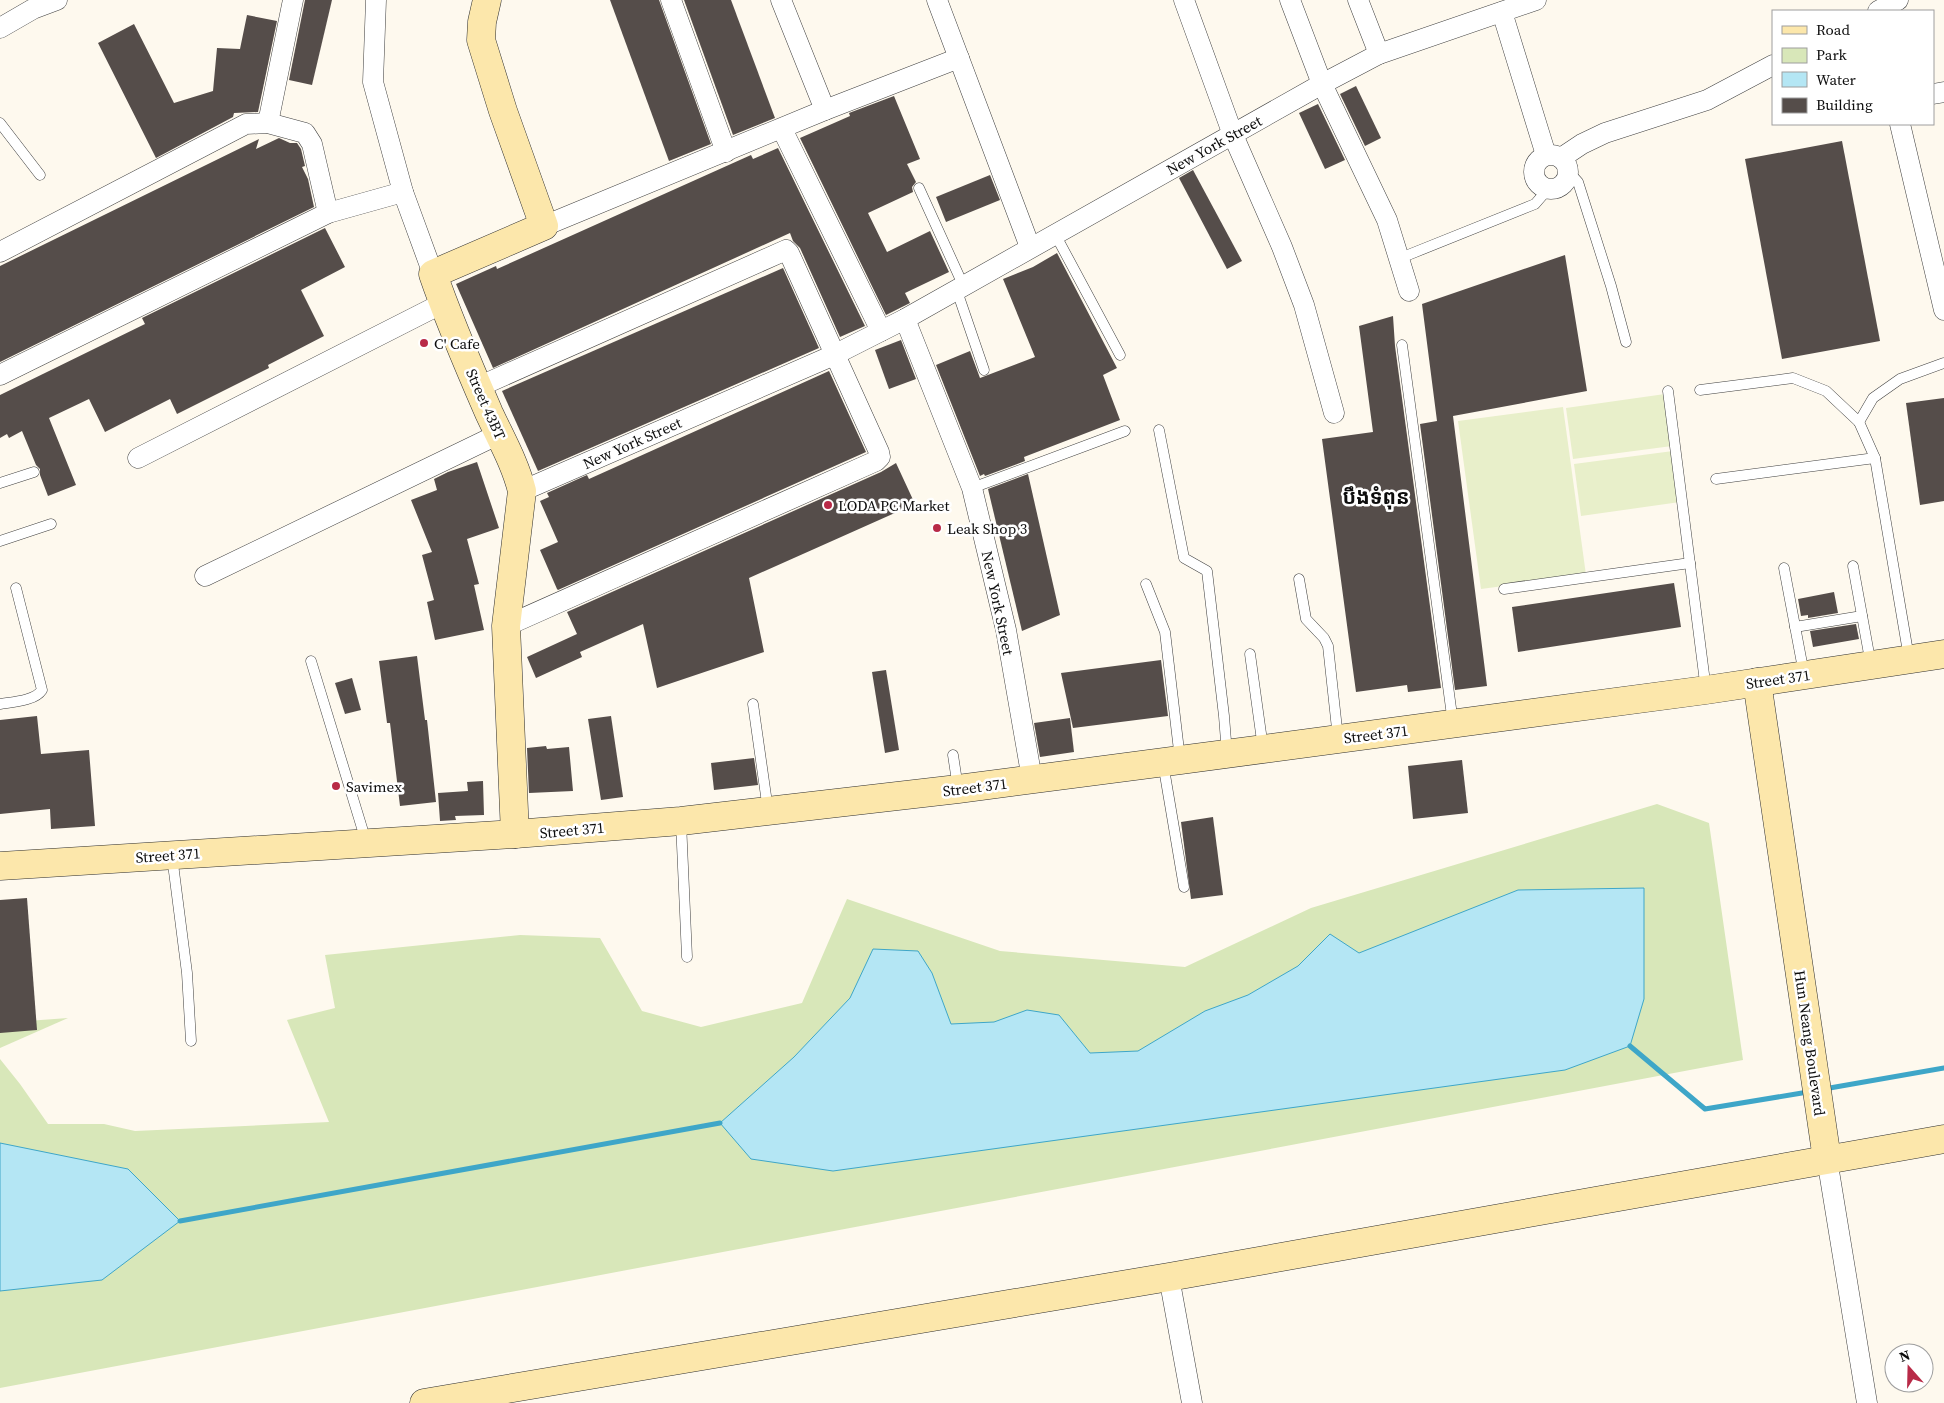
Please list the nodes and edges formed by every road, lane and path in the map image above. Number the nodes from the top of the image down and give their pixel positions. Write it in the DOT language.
graph roads {
  1 [pos="57,0"];
  2 [pos="293,0"];
  3 [pos="376,0"];
  4 [pos="672,0"];
  5 [pos="781,0"];
  6 [pos="937,0"];
  7 [pos="1184,0"];
  8 [pos="1290,0"];
  9 [pos="1358,0"];
  10 [pos="1536,0"];
  11 [pos="1898,0"];
  12 [pos="482,1"];
  13 [pos="1880,10"];
  14 [pos="1502,12"];
  15 [pos="0,28"];
  16 [pos="1379,54"];
  17 [pos="959,58"];
  18 [pos="1772,66"];
  19 [pos="1322,84"];
  20 [pos="825,110"];
  21 [pos="0,123"];
  22 [pos="268,123"];
  23 [pos="1900,125"];
  24 [pos="782,129"];
  25 [pos="1234,135"];
  26 [pos="726,152"];
  27 [pos="1559,161"];
  28 [pos="40,175"];
  29 [pos="919,188"];
  30 [pos="1548,189"];
  31 [pos="403,192"];
  32 [pos="328,213"];
  33 [pos="544,226"];
  34 [pos="1055,234"];
  35 [pos="1030,247"];
  36 [pos="0,252"];
  37 [pos="1408,255"];
  38 [pos="433,274"];
  39 [pos="960,289"];
  40 [pos="1409,291"];
  41 [pos="443,303"];
  42 [pos="1944,310"];
  43 [pos="905,320"];
  44 [pos="881,331"];
  45 [pos="1626,342"];
  46 [pos="1402,345"];
  47 [pos="834,355"];
  48 [pos="1120,355"];
  49 [pos="1944,363"];
  50 [pos="984,370"];
  51 [pos="0,375"];
  52 [pos="478,387"];
  53 [pos="1700,390"];
  54 [pos="1668,391"];
  55 [pos="1334,413"];
  56 [pos="1859,422"];
  57 [pos="1159,430"];
  58 [pos="1125,431"];
  59 [pos="499,434"];
  60 [pos="138,458"];
  61 [pos="1875,458"];
  62 [pos="34,472"];
  63 [pos="1716,479"];
  64 [pos="0,483"];
  65 [pos="972,488"];
  66 [pos="522,491"];
  67 [pos="51,524"];
  68 [pos="0,541"];
  69 [pos="1690,563"];
  70 [pos="1853,566"];
  71 [pos="1784,568"];
  72 [pos="205,576"];
  73 [pos="1299,579"];
  74 [pos="1146,584"];
  75 [pos="16,588"];
  76 [pos="1504,589"];
  77 [pos="1862,616"];
  78 [pos="506,626"];
  79 [pos="1795,627"];
  80 [pos="1250,654"];
  81 [pos="1944,654"];
  82 [pos="311,660"];
  83 [pos="1909,660"];
  84 [pos="1872,666"];
  85 [pos="1805,675"];
  86 [pos="1756,682"];
  87 [pos="1706,690"];
  88 [pos="0,704"];
  89 [pos="753,704"];
  90 [pos="1453,724"];
  91 [pos="1338,739"];
  92 [pos="1263,749"];
  93 [pos="1227,754"];
  94 [pos="953,756"];
  95 [pos="1172,761"];
  96 [pos="1032,779"];
  97 [pos="958,789"];
  98 [pos="768,811"];
  99 [pos="681,821"];
  100 [pos="515,834"];
  101 [pos="366,842"];
  102 [pos="172,855"];
  103 [pos="0,866"];
  104 [pos="1184,887"];
  105 [pos="687,957"];
  106 [pos="191,1041"];
  107 [pos="1944,1138"];
  108 [pos="1827,1159"];
  109 [pos="1169,1277"];
  110 [pos="424,1403"];
  111 [pos="1192,1403"];
  112 [pos="1867,1403"];
  1 -- 15 [label="street"];
  2 -- 22 [label="street"];
  3 -- 31 [label="street"];
  4 -- 26 [label="street"];
  5 -- 20 [label="street"];
  6 -- 17 [label="street"];
  7 -- 25 [label="street"];
  8 -- 19 [label="street"];
  9 -- 16 [label="street"];
  10 -- 14 [label="street, New York Street"];
  11 -- 13 [label="street"];
  12 -- 33 [label="main road"];
  14 -- 16 [label="street, New York Street"];
  14 -- 27 [label="street"];
  16 -- 19 [label="street, New York Street"];
  17 -- 20 [label="street"];
  17 -- 35 [label="street"];
  18 -- 27 [label="street"];
  19 -- 25 [label="street, New York Street"];
  19 -- 40 [label="street"];
  20 -- 24 [label="street"];
  21 -- 28 [label="lane"];
  22 -- 32 [label="street"];
  22 -- 36 [label="street"];
  23 -- 42 [label="street"];
  24 -- 26 [label="street"];
  24 -- 44 [label="street"];
  25 -- 34 [label="street, New York Street"];
  25 -- 55 [label="street"];
  26 -- 33 [label="street"];
  27 -- 30 [label="street"];
  27 -- 30 [label="street"];
  27 -- 45 [label="lane"];
  29 -- 39 [label="lane"];
  30 -- 37 [label="lane"];
  31 -- 32 [label="street"];
  31 -- 38 [label="street"];
  32 -- 51 [label="street"];
  33 -- 38 [label="main road"];
  34 -- 35 [label="street, New York Street"];
  34 -- 48 [label="lane"];
  35 -- 39 [label="street, New York Street"];
  38 -- 41 [label="main road, Street 43BT"];
  39 -- 43 [label="street, New York Street"];
  39 -- 50 [label="lane"];
  41 -- 52 [label="main road, Street 43BT"];
  41 -- 60 [label="street"];
  43 -- 44 [label="street, New York Street"];
  43 -- 65 [label="street, New York Street"];
  44 -- 47 [label="street, New York Street"];
  46 -- 90 [label="lane"];
  47 -- 52 [label="street"];
  47 -- 66 [label="street, New York Street"];
  47 -- 78 [label="street"];
  49 -- 56 [label="lane"];
  52 -- 59 [label="main road, Street 43BT"];
  53 -- 56 [label="lane"];
  54 -- 69 [label="lane"];
  56 -- 61 [label="lane"];
  57 -- 93 [label="lane"];
  58 -- 65 [label="lane"];
  59 -- 66 [label="main road, Street 43BT"];
  59 -- 72 [label="street"];
  61 -- 63 [label="lane"];
  61 -- 83 [label="lane"];
  62 -- 64 [label="lane"];
  65 -- 96 [label="street, New York Street"];
  66 -- 78 [label="main road, Street 43BT"];
  67 -- 68 [label="lane"];
  69 -- 76 [label="lane"];
  69 -- 87 [label="lane"];
  70 -- 77 [label="lane"];
  71 -- 79 [label="lane"];
  73 -- 91 [label="lane"];
  74 -- 95 [label="lane"];
  75 -- 88 [label="lane"];
  77 -- 79 [label="lane"];
  77 -- 84 [label="lane"];
  78 -- 100 [label="main road, Street 43BT"];
  79 -- 85 [label="lane"];
  80 -- 92 [label="lane"];
  81 -- 83 [label="main road, Street 371"];
  82 -- 101 [label="lane"];
  83 -- 84 [label="main road, Street 371"];
  84 -- 85 [label="main road, Street 371"];
  85 -- 86 [label="main road, Street 371"];
  86 -- 87 [label="main road, Street 371"];
  86 -- 108 [label="main road, Hun Neang Boulevard"];
  87 -- 90 [label="main road, Street 371"];
  89 -- 98 [label="lane"];
  90 -- 91 [label="main road, Street 371"];
  91 -- 92 [label="main road, Street 371"];
  92 -- 93 [label="main road, Street 371"];
  93 -- 95 [label="main road, Street 371"];
  94 -- 97 [label="lane"];
  95 -- 96 [label="main road, Street 371"];
  95 -- 104 [label="lane"];
  96 -- 97 [label="main road, Street 371"];
  97 -- 98 [label="main road, Street 371"];
  98 -- 99 [label="main road, Street 371"];
  99 -- 100 [label="main road, Street 371"];
  99 -- 105 [label="lane"];
  100 -- 101 [label="main road, Street 371"];
  101 -- 102 [label="main road, Street 371"];
  102 -- 103 [label="main road, Street 371"];
  102 -- 106 [label="lane"];
  107 -- 108 [label="main road"];
  108 -- 109 [label="main road"];
  108 -- 112 [label="street, Hun Neang Boulevard"];
  109 -- 110 [label="main road"];
  109 -- 111 [label="street"];
}
